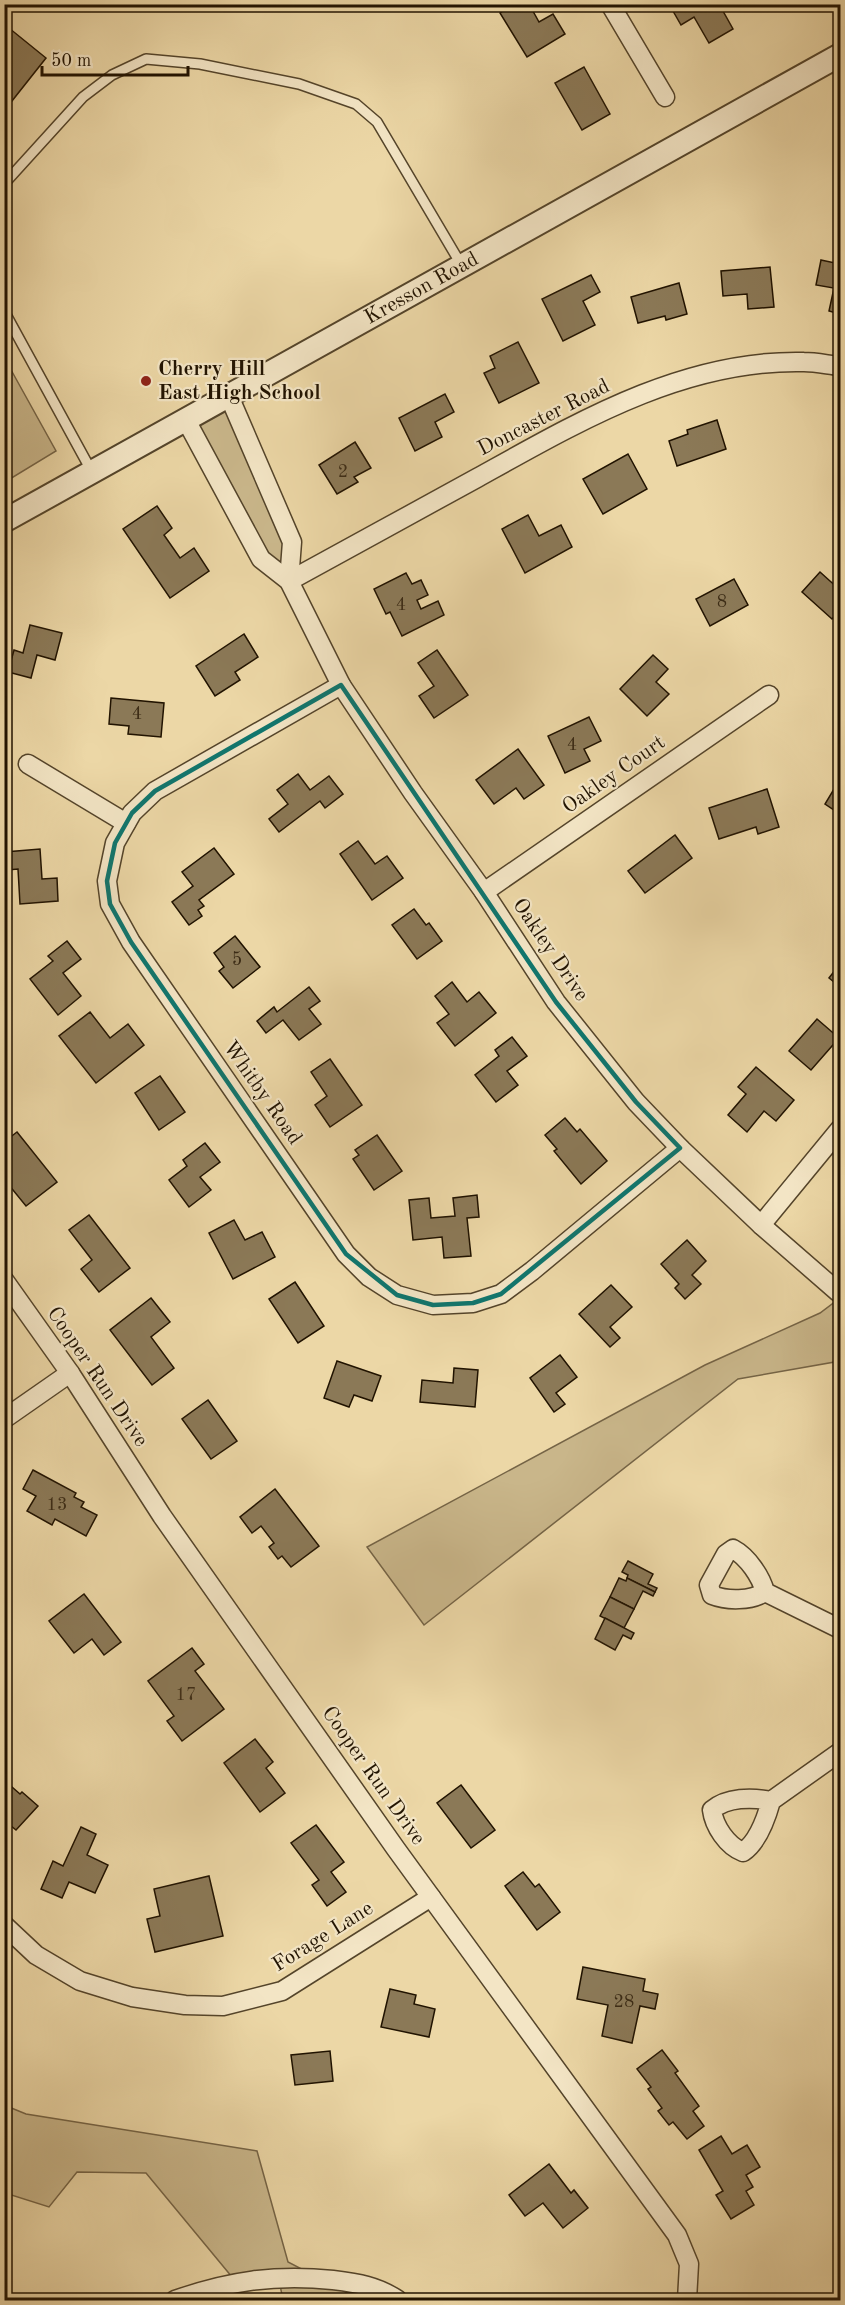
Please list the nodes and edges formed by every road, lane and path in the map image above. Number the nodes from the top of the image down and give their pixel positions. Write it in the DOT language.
graph roads {
  1 [pos="610,4"];
  2 [pos="840,57"];
  3 [pos="665,97"];
  4 [pos="4,184"];
  5 [pos="462,266"];
  6 [pos="4,311"];
  7 [pos="840,366"];
  8 [pos="229,396"];
  9 [pos="186,420"];
  10 [pos="92,473"];
  11 [pos="4,521"];
  12 [pos="289,581"];
  13 [pos="341,685"];
  14 [pos="769,695"];
  15 [pos="28,764"];
  16 [pos="126,823"];
  17 [pos="484,892"];
  18 [pos="840,1129"];
  19 [pos="680,1148"];
  20 [pos="761,1225"];
  21 [pos="4,1280"];
  22 [pos="838,1292"];
  23 [pos="70,1373"];
  24 [pos="4,1419"];
  25 [pos="765,1592"];
  26 [pos="840,1629"];
  27 [pos="840,1752"];
  28 [pos="771,1801"];
  29 [pos="431,1897"];
  30 [pos="4,1925"];
  31 [pos="175,2301"];
  32 [pos="398,2301"];
  33 [pos="687,2301"];
  1 -- 3 [label="street"];
  2 -- 5 [label="street, Kresson Road"];
  4 -- 5 [label="lane"];
  5 -- 8 [label="street, Kresson Road"];
  6 -- 10 [label="lane"];
  7 -- 12 [label="street, Doncaster Road"];
  8 -- 9 [label="street, Kresson Road"];
  8 -- 12 [label="street"];
  9 -- 10 [label="street, Kresson Road"];
  9 -- 12 [label="street"];
  10 -- 11 [label="street, Kresson Road"];
  12 -- 13 [label="street, Oakley Drive"];
  13 -- 16 [label="street, Whitby Road"];
  13 -- 17 [label="street, Oakley Drive"];
  14 -- 17 [label="street, Oakley Court"];
  15 -- 16 [label="street"];
  16 -- 19 [label="street, Whitby Road"];
  17 -- 19 [label="street, Oakley Drive"];
  18 -- 20 [label="street"];
  19 -- 20 [label="street, Oakley Drive"];
  20 -- 22 [label="street, Oakley Drive"];
  21 -- 23 [label="street, Cooper Run Drive"];
  23 -- 24 [label="street"];
  23 -- 29 [label="street, Cooper Run Drive"];
  25 -- 26 [label="street"];
  27 -- 28 [label="street"];
  29 -- 30 [label="street, Forage Lane"];
  29 -- 33 [label="street, Cooper Run Drive"];
  31 -- 32 [label="street"];
}
